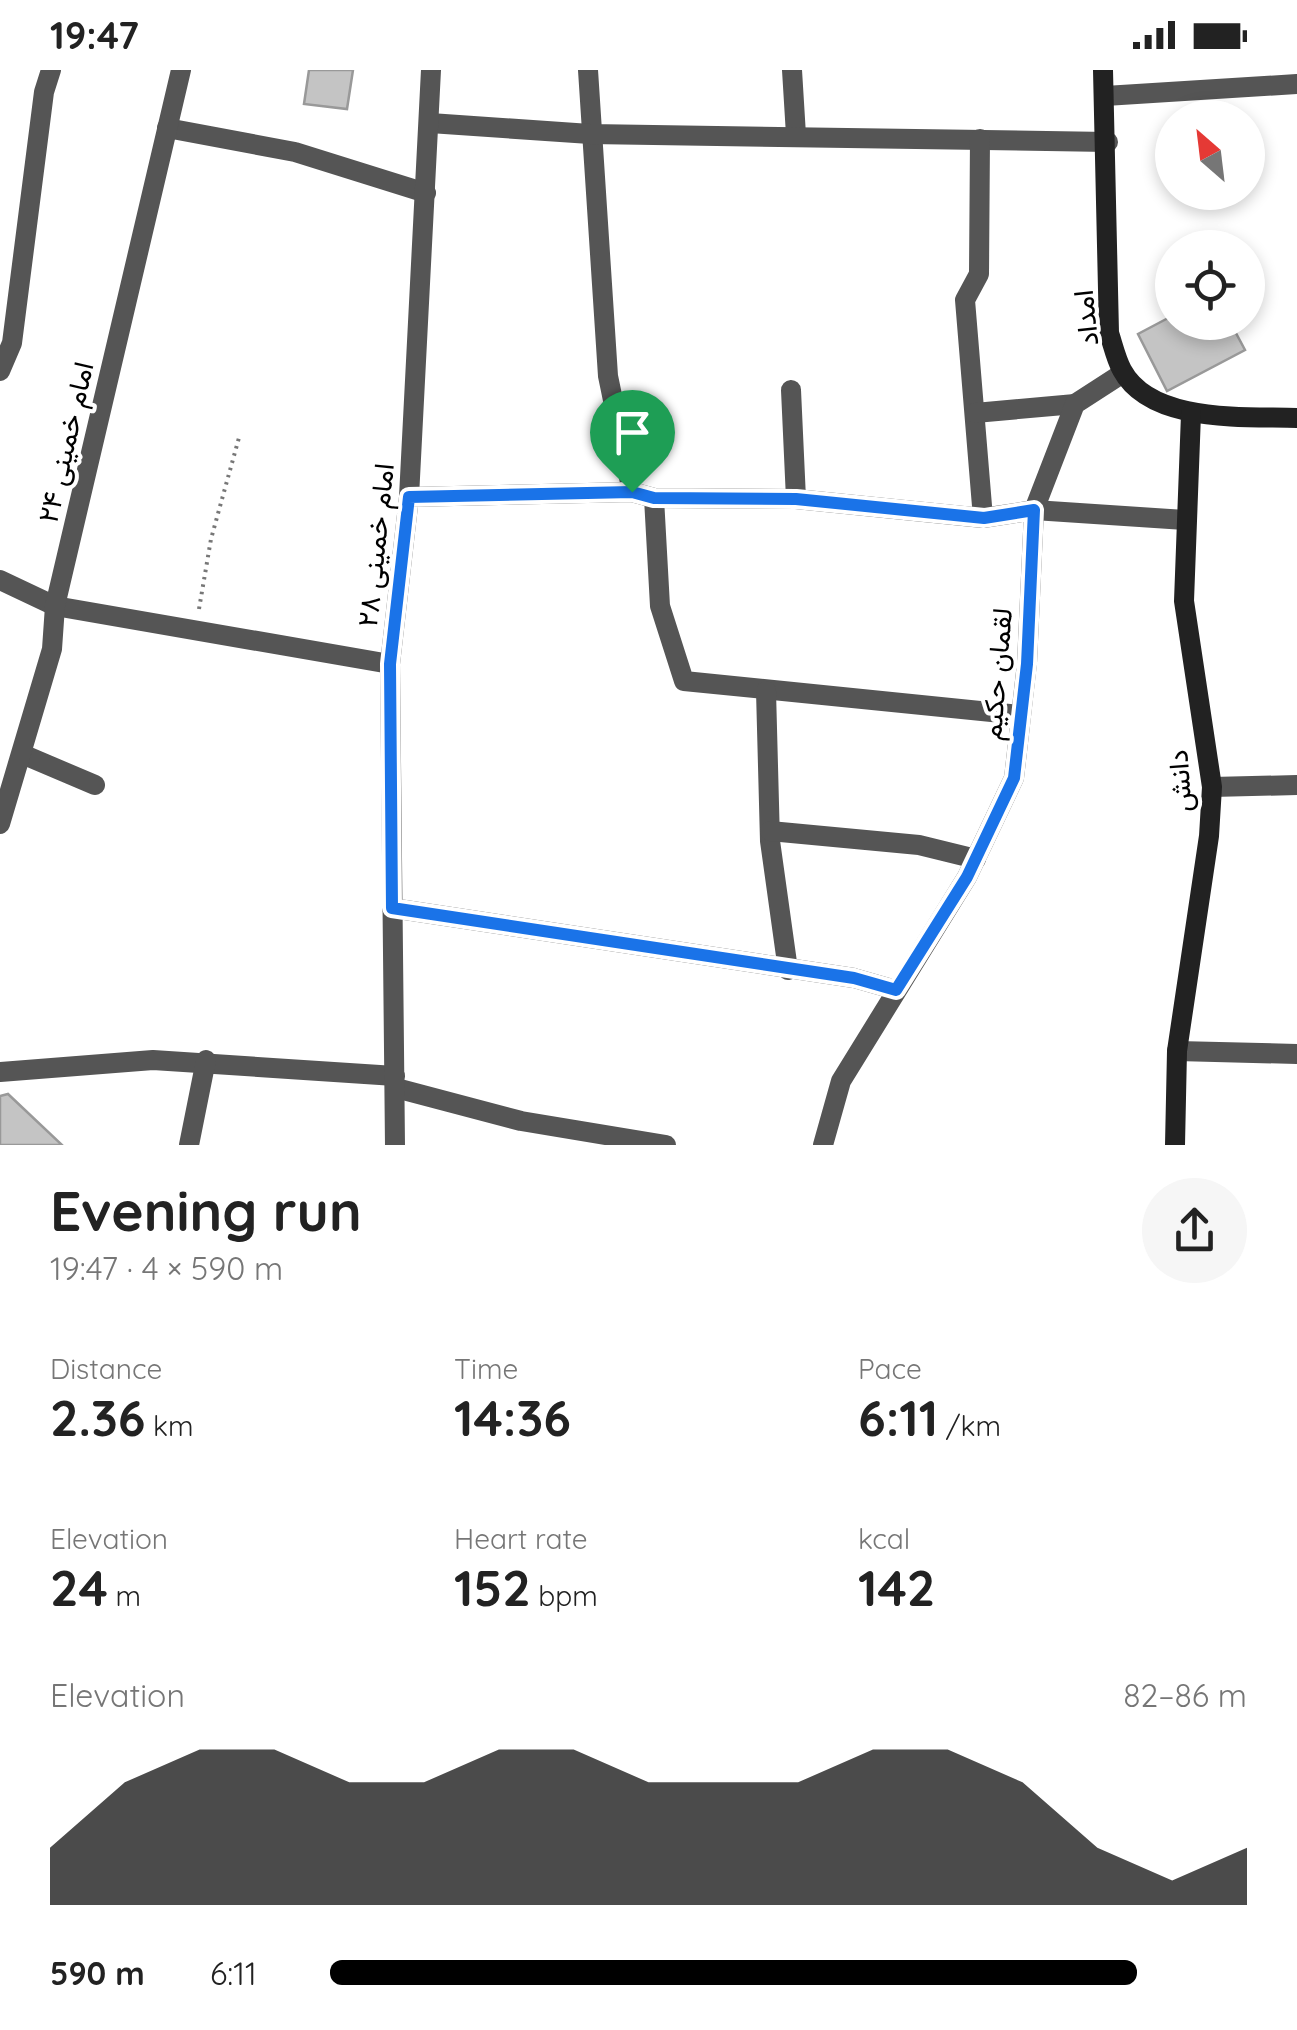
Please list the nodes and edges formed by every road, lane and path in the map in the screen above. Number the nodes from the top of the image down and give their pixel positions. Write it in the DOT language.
graph roads {
  1 [pos="51,70"];
  2 [pos="164,70"];
  3 [pos="181,70"];
  4 [pos="431,70"];
  5 [pos="588,70"];
  6 [pos="792,70"];
  7 [pos="1103,70"];
  8 [pos="1297,84"];
  9 [pos="1105,96"];
  10 [pos="430,123"];
  11 [pos="167,128"];
  12 [pos="590,134"];
  13 [pos="796,135"];
  14 [pos="980,139"];
  15 [pos="1108,142"];
  16 [pos="426,193"];
  17 [pos="0,371"];
  18 [pos="1123,373"];
  19 [pos="791,390"];
  20 [pos="1076,404"];
  21 [pos="974,413"];
  22 [pos="1192,414"];
  23 [pos="1297,418"];
  24 [pos="240,434"];
  25 [pos="632,492"];
  26 [pos="409,497"];
  27 [pos="654,498"];
  28 [pos="796,499"];
  29 [pos="1034,510"];
  30 [pos="984,518"];
  31 [pos="1185,520"];
  32 [pos="0,580"];
  33 [pos="55,606"];
  34 [pos="196,628"];
  35 [pos="390,664"];
  36 [pos="766,691"];
  37 [pos="1021,715"];
  38 [pos="22,754"];
  39 [pos="95,785"];
  40 [pos="1297,785"];
  41 [pos="1212,787"];
  42 [pos="0,824"];
  43 [pos="770,832"];
  44 [pos="976,859"];
  45 [pos="392,908"];
  46 [pos="788,970"];
  47 [pos="896,990"];
  48 [pos="1177,1051"];
  49 [pos="1297,1054"];
  50 [pos="206,1060"];
  51 [pos="0,1072"];
  52 [pos="395,1082"];
  53 [pos="189,1145"];
  54 [pos="394,1145"];
  55 [pos="666,1145"];
  56 [pos="823,1145"];
  57 [pos="1175,1145"];
  1 -- 17 [label="street"];
  2 -- 3 [label="street"];
  3 -- 11 [label="street, امام خمینی ۲۴"];
  4 -- 10 [label="street, امام خمینی ۲۸"];
  5 -- 12 [label="street"];
  6 -- 13 [label="street"];
  7 -- 9 [label="street, امداد"];
  8 -- 9 [label="street"];
  9 -- 15 [label="street, امداد"];
  10 -- 12 [label="street"];
  10 -- 16 [label="street, امام خمینی ۲۸"];
  11 -- 16 [label="street"];
  11 -- 33 [label="street, امام خمینی ۲۴"];
  12 -- 13 [label="street"];
  12 -- 25 [label="street"];
  13 -- 14 [label="street"];
  14 -- 15 [label="street"];
  14 -- 21 [label="street"];
  15 -- 18 [label="street, امداد"];
  16 -- 26 [label="street, امام خمینی ۲۸"];
  18 -- 20 [label="street"];
  18 -- 22 [label="street, امداد"];
  19 -- 28 [label="street"];
  20 -- 21 [label="street"];
  20 -- 29 [label="street, لقمان حکیم"];
  21 -- 30 [label="street"];
  22 -- 23 [label="street, امداد"];
  22 -- 31 [label="street, دانش"];
  24 -- 34 [label="path"];
  25 -- 26 [label="street"];
  25 -- 27 [label="street"];
  26 -- 35 [label="street, امام خمینی ۲۸"];
  27 -- 28 [label="street"];
  27 -- 36 [label="street"];
  28 -- 30 [label="street"];
  29 -- 30 [label="street"];
  29 -- 31 [label="street"];
  29 -- 37 [label="street, لقمان حکیم"];
  31 -- 41 [label="street, دانش"];
  32 -- 33 [label="street"];
  33 -- 34 [label="street"];
  33 -- 38 [label="street, امام خمینی ۲۴"];
  34 -- 35 [label="street"];
  35 -- 45 [label="street, امام خمینی ۲۸"];
  36 -- 37 [label="street"];
  36 -- 43 [label="street"];
  37 -- 44 [label="street, لقمان حکیم"];
  38 -- 39 [label="street"];
  38 -- 42 [label="street, امام خمینی ۲۴"];
  40 -- 41 [label="street"];
  41 -- 48 [label="street, دانش"];
  43 -- 44 [label="street"];
  43 -- 46 [label="street"];
  44 -- 47 [label="street, لقمان حکیم"];
  45 -- 46 [label="street"];
  45 -- 52 [label="street, امام خمینی ۲۸"];
  46 -- 47 [label="street"];
  47 -- 56 [label="street, لقمان حکیم"];
  48 -- 49 [label="street"];
  48 -- 57 [label="street, دانش"];
  50 -- 51 [label="street"];
  50 -- 52 [label="street"];
  50 -- 53 [label="street"];
  52 -- 54 [label="street, امام خمینی ۲۸"];
  52 -- 55 [label="street"];
}
